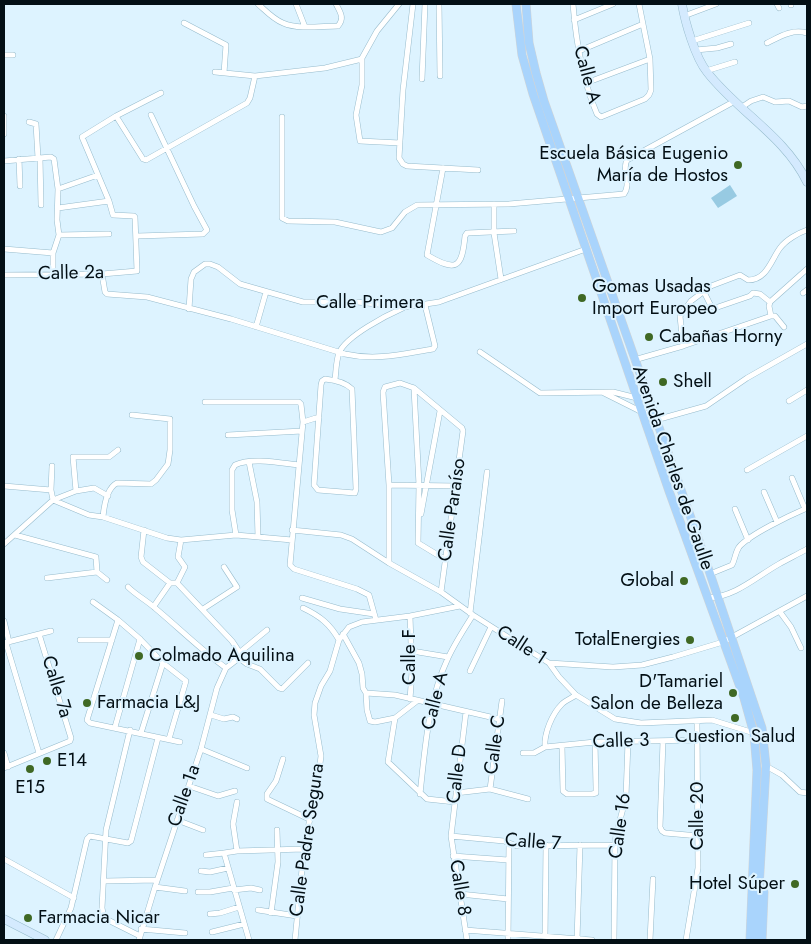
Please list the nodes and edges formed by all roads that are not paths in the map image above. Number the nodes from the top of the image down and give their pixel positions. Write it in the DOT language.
graph roads {
  1 [pos="258,4"];
  2 [pos="296,4"];
  3 [pos="336,4"];
  4 [pos="399,4"];
  5 [pos="413,4"];
  6 [pos="425,4"];
  7 [pos="439,4"];
  8 [pos="516,4"];
  9 [pos="526,4"];
  10 [pos="573,4"];
  11 [pos="613,4"];
  12 [pos="639,4"];
  13 [pos="682,4"];
  14 [pos="716,4"];
  15 [pos="684,16"];
  16 [pos="574,20"];
  17 [pos="749,22"];
  18 [pos="184,24"];
  19 [pos="643,24"];
  20 [pos="305,26"];
  21 [pos="807,34"];
  22 [pos="692,41"];
  23 [pos="767,43"];
  24 [pos="731,44"];
  25 [pos="696,50"];
  26 [pos="579,51"];
  27 [pos="13,54"];
  28 [pos="4,55"];
  29 [pos="362,59"];
  30 [pos="650,59"];
  31 [pos="736,62"];
  32 [pos="706,71"];
  33 [pos="215,72"];
  34 [pos="224,73"];
  35 [pos="255,76"];
  36 [pos="440,76"];
  37 [pos="422,80"];
  38 [pos="586,83"];
  39 [pos="161,93"];
  40 [pos="735,102"];
  41 [pos="807,106"];
  42 [pos="742,107"];
  43 [pos="151,115"];
  44 [pos="4,116"];
  45 [pos="116,116"];
  46 [pos="282,117"];
  47 [pos="29,122"];
  48 [pos="4,134"];
  49 [pos="400,143"];
  50 [pos="167,148"];
  51 [pos="39,158"];
  52 [pos="19,159"];
  53 [pos="4,161"];
  54 [pos="443,168"];
  55 [pos="478,170"];
  56 [pos="98,175"];
  57 [pos="807,182"];
  58 [pos="20,186"];
  59 [pos="58,189"];
  60 [pos="579,197"];
  61 [pos="568,200"];
  62 [pos="109,201"];
  63 [pos="437,204"];
  64 [pos="494,204"];
  65 [pos="41,206"];
  66 [pos="58,208"];
  67 [pos="807,230"];
  68 [pos="514,232"];
  69 [pos="494,233"];
  70 [pos="109,234"];
  71 [pos="59,235"];
  72 [pos="137,236"];
  73 [pos="4,249"];
  74 [pos="586,249"];
  75 [pos="53,253"];
  76 [pos="807,269"];
  77 [pos="53,274"];
  78 [pos="102,274"];
  79 [pos="4,275"];
  80 [pos="501,279"];
  81 [pos="703,290"];
  82 [pos="266,292"];
  83 [pos="770,302"];
  84 [pos="425,305"];
  85 [pos="406,307"];
  86 [pos="189,308"];
  87 [pos="772,316"];
  88 [pos="256,326"];
  89 [pos="784,327"];
  90 [pos="807,344"];
  91 [pos="683,346"];
  92 [pos="340,352"];
  93 [pos="480,352"];
  94 [pos="634,360"];
  95 [pos="335,380"];
  96 [pos="414,388"];
  97 [pos="807,390"];
  98 [pos="603,393"];
  99 [pos="637,398"];
  100 [pos="789,401"];
  101 [pos="205,402"];
  102 [pos="440,411"];
  103 [pos="642,412"];
  104 [pos="132,415"];
  105 [pos="319,417"];
  106 [pos="655,418"];
  107 [pos="303,422"];
  108 [pos="302,431"];
  109 [pos="228,435"];
  110 [pos="807,436"];
  111 [pos="118,450"];
  112 [pos="249,462"];
  113 [pos="299,465"];
  114 [pos="52,466"];
  115 [pos="746,470"];
  116 [pos="487,472"];
  117 [pos="792,478"];
  118 [pos="389,485"];
  119 [pos="419,485"];
  120 [pos="427,485"];
  121 [pos="4,486"];
  122 [pos="456,486"];
  123 [pos="51,490"];
  124 [pos="76,491"];
  125 [pos="764,492"];
  126 [pos="108,496"];
  127 [pos="53,500"];
  128 [pos="806,508"];
  129 [pos="735,509"];
  130 [pos="104,517"];
  131 [pos="777,522"];
  132 [pos="419,527"];
  133 [pos="144,530"];
  134 [pos="292,530"];
  135 [pos="15,535"];
  136 [pos="236,535"];
  137 [pos="258,537"];
  138 [pos="181,540"];
  139 [pos="292,540"];
  140 [pos="748,540"];
  141 [pos="4,544"];
  142 [pos="807,549"];
  143 [pos="446,560"];
  144 [pos="389,563"];
  145 [pos="224,567"];
  146 [pos="97,572"];
  147 [pos="710,574"];
  148 [pos="47,578"];
  149 [pos="107,580"];
  150 [pos="170,583"];
  151 [pos="177,583"];
  152 [pos="128,587"];
  153 [pos="441,592"];
  154 [pos="807,596"];
  155 [pos="302,598"];
  156 [pos="708,598"];
  157 [pos="718,598"];
  158 [pos="93,602"];
  159 [pos="154,606"];
  160 [pos="460,606"];
  161 [pos="303,608"];
  162 [pos="203,609"];
  163 [pos="780,612"];
  164 [pos="374,614"];
  165 [pos="472,614"];
  166 [pos="410,616"];
  167 [pos="118,620"];
  168 [pos="376,620"];
  169 [pos="4,621"];
  170 [pos="491,627"];
  171 [pos="268,630"];
  172 [pos="51,631"];
  173 [pos="39,634"];
  174 [pos="343,634"];
  175 [pos="732,636"];
  176 [pos="80,640"];
  177 [pos="112,640"];
  178 [pos="140,640"];
  179 [pos="340,640"];
  180 [pos="723,642"];
  181 [pos="6,643"];
  182 [pos="801,648"];
  183 [pos="412,651"];
  184 [pos="239,656"];
  185 [pos="448,658"];
  186 [pos="308,663"];
  187 [pos="550,663"];
  188 [pos="163,664"];
  189 [pos="226,668"];
  190 [pos="470,671"];
  191 [pos="366,693"];
  192 [pos="576,695"];
  193 [pos="410,698"];
  194 [pos="416,701"];
  195 [pos="502,701"];
  196 [pos="433,704"];
  197 [pos="466,712"];
  198 [pos="211,715"];
  199 [pos="395,718"];
  200 [pos="237,719"];
  201 [pos="499,719"];
  202 [pos="697,721"];
  203 [pos="115,727"];
  204 [pos="762,728"];
  205 [pos="130,730"];
  206 [pos="141,733"];
  207 [pos="754,734"];
  208 [pos="158,738"];
  209 [pos="169,739"];
  210 [pos="697,740"];
  211 [pos="628,741"];
  212 [pos="663,741"];
  213 [pos="180,742"];
  214 [pos="595,742"];
  215 [pos="562,746"];
  216 [pos="545,747"];
  217 [pos="202,749"];
  218 [pos="4,753"];
  219 [pos="39,753"];
  220 [pos="523,753"];
  221 [pos="283,759"];
  222 [pos="766,766"];
  223 [pos="6,767"];
  224 [pos="247,768"];
  225 [pos="189,786"];
  226 [pos="490,789"];
  227 [pos="235,790"];
  228 [pos="456,793"];
  229 [pos="807,793"];
  230 [pos="420,794"];
  231 [pos="528,799"];
  232 [pos="237,802"];
  233 [pos="455,802"];
  234 [pos="309,819"];
  235 [pos="177,820"];
  236 [pos="203,830"];
  237 [pos="277,830"];
  238 [pos="451,836"];
  239 [pos="699,836"];
  240 [pos="106,839"];
  241 [pos="509,843"];
  242 [pos="546,845"];
  243 [pos="580,845"];
  244 [pos="615,846"];
  245 [pos="304,849"];
  246 [pos="278,850"];
  247 [pos="237,851"];
  248 [pos="224,854"];
  249 [pos="206,855"];
  250 [pos="453,856"];
  251 [pos="758,858"];
  252 [pos="4,859"];
  253 [pos="508,860"];
  254 [pos="228,868"];
  255 [pos="201,871"];
  256 [pos="653,879"];
  257 [pos="157,880"];
  258 [pos="104,881"];
  259 [pos="154,886"];
  260 [pos="234,889"];
  261 [pos="260,890"];
  262 [pos="185,891"];
  263 [pos="198,892"];
  264 [pos="460,894"];
  265 [pos="74,898"];
  266 [pos="508,899"];
  267 [pos="239,907"];
  268 [pos="258,910"];
  269 [pos="271,912"];
  270 [pos="210,914"];
  271 [pos="297,916"];
  272 [pos="4,919"];
  273 [pos="244,924"];
  274 [pos="141,929"];
  275 [pos="465,930"];
  276 [pos="212,932"];
  277 [pos="185,933"];
  278 [pos="508,933"];
  279 [pos="139,938"];
  280 [pos="545,938"];
  281 [pos="45,940"];
  282 [pos="56,940"];
  283 [pos="249,940"];
  284 [pos="295,940"];
  285 [pos="467,940"];
  286 [pos="508,940"];
  287 [pos="577,940"];
  288 [pos="592,940"];
  289 [pos="614,940"];
  290 [pos="650,940"];
  291 [pos="686,940"];
  292 [pos="745,940"];
  293 [pos="750,940"];
  294 [pos="756,940"];
  295 [pos="762,940"];
  1 -- 20 [label="street"];
  2 -- 20 [label="street"];
  3 -- 20 [label="street"];
  4 -- 29 [label="street"];
  5 -- 49 [label="street"];
  6 -- 37 [label="street"];
  7 -- 36 [label="street"];
  8 -- 61 [label="main road, Avenida Charles de Gaulle"];
  9 -- 60 [label="main road, Avenida Charles de Gaulle"];
  10 -- 16 [label="street, Calle A"];
  11 -- 16 [label="street"];
  12 -- 19 [label="street, Calle A"];
  13 -- 15 [label="street"];
  14 -- 15 [label="street"];
  15 -- 22 [label="street"];
  16 -- 26 [label="street, Calle A"];
  17 -- 22 [label="street"];
  18 -- 34 [label="street"];
  19 -- 26 [label="street"];
  19 -- 30 [label="street, Calle A"];
  21 -- 23 [label="street"];
  22 -- 25 [label="street"];
  24 -- 25 [label="street"];
  25 -- 32 [label="street"];
  26 -- 38 [label="street, Calle A"];
  27 -- 28 [label="street"];
  29 -- 35 [label="street"];
  29 -- 49 [label="street"];
  30 -- 38 [label="street"];
  30 -- 38 [label="street, Calle A"];
  31 -- 32 [label="street"];
  32 -- 40 [label="street"];
  33 -- 34 [label="street"];
  34 -- 35 [label="street"];
  35 -- 50 [label="street"];
  39 -- 45 [label="street"];
  40 -- 42 [label="street"];
  40 -- 60 [label="street"];
  41 -- 42 [label="street"];
  42 -- 57 [label="street"];
  43 -- 50 [label="street"];
  44 -- 48 [label="street"];
  45 -- 50 [label="street"];
  45 -- 56 [label="street"];
  46 -- 63 [label="street"];
  47 -- 51 [label="street"];
  49 -- 54 [label="street"];
  50 -- 72 [label="street"];
  51 -- 52 [label="street"];
  51 -- 59 [label="street"];
  51 -- 65 [label="street"];
  52 -- 53 [label="street"];
  52 -- 58 [label="street"];
  54 -- 55 [label="street"];
  54 -- 63 [label="street"];
  56 -- 59 [label="street"];
  56 -- 62 [label="street"];
  59 -- 66 [label="street"];
  60 -- 61 [label="street"];
  60 -- 94 [label="main road, Avenida Charles de Gaulle"];
  61 -- 64 [label="street"];
  61 -- 74 [label="main road, Avenida Charles de Gaulle"];
  62 -- 66 [label="street"];
  62 -- 72 [label="street"];
  63 -- 64 [label="street"];
  63 -- 69 [label="street"];
  64 -- 69 [label="street"];
  66 -- 71 [label="street"];
  67 -- 81 [label="street"];
  68 -- 69 [label="street"];
  69 -- 80 [label="street"];
  70 -- 71 [label="street"];
  71 -- 75 [label="street"];
  72 -- 78 [label="street, Calle 2a"];
  73 -- 75 [label="street"];
  74 -- 80 [label="street, Calle Primera"];
  74 -- 99 [label="main road, Avenida Charles de Gaulle"];
  75 -- 77 [label="street"];
  76 -- 83 [label="street"];
  77 -- 78 [label="street, Calle 2a"];
  77 -- 79 [label="street, Calle 2a"];
  78 -- 86 [label="street"];
  80 -- 84 [label="street, Calle Primera"];
  81 -- 83 [label="street"];
  81 -- 91 [label="street"];
  82 -- 85 [label="street, Calle Primera"];
  82 -- 86 [label="street, Calle Primera"];
  82 -- 88 [label="street"];
  83 -- 87 [label="street"];
  84 -- 85 [label="street, Calle Primera"];
  84 -- 92 [label="street"];
  85 -- 92 [label="street"];
  86 -- 88 [label="street"];
  87 -- 89 [label="street"];
  87 -- 91 [label="street"];
  88 -- 92 [label="street"];
  90 -- 106 [label="street"];
  91 -- 94 [label="street"];
  92 -- 95 [label="street"];
  93 -- 98 [label="street"];
  94 -- 106 [label="main road, Avenida Charles de Gaulle"];
  95 -- 105 [label="street"];
  95 -- 105 [label="street"];
  96 -- 102 [label="street"];
  96 -- 118 [label="street"];
  96 -- 119 [label="street"];
  97 -- 100 [label="street"];
  98 -- 99 [label="street"];
  98 -- 103 [label="street"];
  99 -- 103 [label="main road, Avenida Charles de Gaulle"];
  101 -- 107 [label="street"];
  102 -- 120 [label="street"];
  102 -- 122 [label="street, Calle Paraíso"];
  103 -- 106 [label="street"];
  103 -- 156 [label="main road, Avenida Charles de Gaulle"];
  104 -- 126 [label="street"];
  105 -- 107 [label="street"];
  106 -- 147 [label="main road, Avenida Charles de Gaulle"];
  107 -- 108 [label="street"];
  108 -- 109 [label="street"];
  108 -- 113 [label="street"];
  110 -- 115 [label="street"];
  111 -- 124 [label="street"];
  112 -- 113 [label="street"];
  112 -- 136 [label="street"];
  112 -- 137 [label="street"];
  113 -- 134 [label="street"];
  114 -- 123 [label="street"];
  116 -- 165 [label="street"];
  117 -- 128 [label="street"];
  118 -- 119 [label="street"];
  118 -- 144 [label="street"];
  119 -- 120 [label="street"];
  119 -- 132 [label="street"];
  120 -- 122 [label="street"];
  120 -- 132 [label="street"];
  121 -- 123 [label="street"];
  122 -- 143 [label="street, Calle Paraíso"];
  123 -- 127 [label="street"];
  124 -- 126 [label="street"];
  124 -- 127 [label="street"];
  125 -- 131 [label="street"];
  126 -- 130 [label="street"];
  127 -- 130 [label="street"];
  127 -- 135 [label="street"];
  128 -- 131 [label="street"];
  129 -- 140 [label="street"];
  130 -- 133 [label="street"];
  131 -- 140 [label="street"];
  132 -- 143 [label="street"];
  133 -- 138 [label="street"];
  133 -- 150 [label="street"];
  134 -- 139 [label="street"];
  134 -- 144 [label="street, Calle 1"];
  135 -- 141 [label="street"];
  135 -- 146 [label="street"];
  136 -- 137 [label="street"];
  136 -- 138 [label="street"];
  137 -- 139 [label="street"];
  138 -- 151 [label="street"];
  139 -- 164 [label="street"];
  140 -- 147 [label="street"];
  142 -- 157 [label="street"];
  143 -- 153 [label="street, Calle Paraíso"];
  144 -- 153 [label="street, Calle 1"];
  145 -- 162 [label="street"];
  146 -- 148 [label="street"];
  146 -- 149 [label="street"];
  147 -- 157 [label="main road, Avenida Charles de Gaulle"];
  150 -- 151 [label="street"];
  150 -- 159 [label="street"];
  151 -- 162 [label="street"];
  152 -- 159 [label="street"];
  153 -- 160 [label="street, Calle 1"];
  154 -- 163 [label="street"];
  155 -- 164 [label="street"];
  156 -- 157 [label="street"];
  156 -- 180 [label="main road, Avenida Charles de Gaulle"];
  157 -- 175 [label="main road, Avenida Charles de Gaulle"];
  158 -- 167 [label="street"];
  159 -- 189 [label="street"];
  160 -- 165 [label="street, Calle 1"];
  160 -- 166 [label="street"];
  161 -- 179 [label="street"];
  162 -- 184 [label="street"];
  163 -- 175 [label="street"];
  163 -- 182 [label="street"];
  164 -- 168 [label="street"];
  165 -- 170 [label="street, Calle 1"];
  165 -- 185 [label="street, Calle A"];
  166 -- 168 [label="street"];
  166 -- 183 [label="street, Calle F"];
  167 -- 177 [label="street"];
  167 -- 178 [label="street"];
  168 -- 174 [label="street"];
  169 -- 181 [label="street"];
  170 -- 187 [label="street, Calle 1"];
  170 -- 190 [label="street"];
  171 -- 184 [label="street, Calle 1a"];
  172 -- 173 [label="street"];
  173 -- 181 [label="street"];
  173 -- 219 [label="street, Calle 7a"];
  174 -- 179 [label="street, Calle Padre Segura"];
  174 -- 191 [label="street"];
  175 -- 180 [label="street"];
  175 -- 204 [label="main road, Avenida Charles de Gaulle"];
  176 -- 177 [label="street"];
  177 -- 203 [label="street"];
  178 -- 188 [label="street"];
  178 -- 203 [label="street"];
  179 -- 234 [label="street, Calle Padre Segura"];
  180 -- 187 [label="street"];
  180 -- 207 [label="main road, Avenida Charles de Gaulle"];
  181 -- 219 [label="street"];
  183 -- 185 [label="street"];
  183 -- 193 [label="street, Calle F"];
  184 -- 186 [label="street"];
  184 -- 189 [label="street, Calle 1a"];
  185 -- 196 [label="street, Calle A"];
  187 -- 192 [label="street, Calle 1"];
  188 -- 206 [label="street"];
  188 -- 209 [label="street"];
  189 -- 198 [label="street, Calle 1a"];
  191 -- 193 [label="street"];
  191 -- 199 [label="street"];
  192 -- 202 [label="street, Calle 1"];
  192 -- 216 [label="street"];
  193 -- 194 [label="street"];
  194 -- 196 [label="street"];
  194 -- 199 [label="street"];
  195 -- 201 [label="street, Calle C"];
  196 -- 197 [label="street"];
  196 -- 230 [label="street, Calle A"];
  197 -- 201 [label="street"];
  197 -- 228 [label="street, Calle D"];
  198 -- 200 [label="street"];
  198 -- 217 [label="street, Calle 1a"];
  199 -- 230 [label="street"];
  201 -- 226 [label="street, Calle C"];
  202 -- 207 [label="street, Calle 1"];
  202 -- 210 [label="street, Calle 20"];
  203 -- 205 [label="street"];
  204 -- 207 [label="street"];
  204 -- 222 [label="main road, Avenida Charles de Gaulle"];
  205 -- 206 [label="street"];
  205 -- 240 [label="street"];
  206 -- 208 [label="street"];
  207 -- 251 [label="main road, Avenida Charles de Gaulle"];
  208 -- 209 [label="street"];
  208 -- 240 [label="street"];
  209 -- 213 [label="street"];
  210 -- 212 [label="street, Calle 3"];
  210 -- 239 [label="street, Calle 20"];
  211 -- 212 [label="street, Calle 3"];
  211 -- 214 [label="street, Calle 3"];
  211 -- 244 [label="street, Calle 16"];
  212 -- 239 [label="street"];
  214 -- 215 [label="street, Calle 3"];
  214 -- 215 [label="street"];
  215 -- 216 [label="street, Calle 3"];
  216 -- 220 [label="street, Calle 3"];
  217 -- 224 [label="street"];
  217 -- 225 [label="street, Calle 1a"];
  218 -- 223 [label="street"];
  219 -- 223 [label="street"];
  221 -- 234 [label="street"];
  222 -- 229 [label="street"];
  222 -- 251 [label="main road, Avenida Charles de Gaulle"];
  225 -- 227 [label="street"];
  225 -- 235 [label="street, Calle 1a"];
  226 -- 228 [label="street"];
  226 -- 231 [label="street"];
  228 -- 233 [label="street, Calle D"];
  230 -- 233 [label="street"];
  232 -- 247 [label="street"];
  233 -- 238 [label="street, Calle D"];
  234 -- 245 [label="street, Calle Padre Segura"];
  235 -- 236 [label="street"];
  235 -- 257 [label="street, Calle 1a"];
  237 -- 246 [label="street"];
  238 -- 241 [label="street, Calle 7"];
  238 -- 250 [label="street, Calle 8"];
  239 -- 291 [label="street, Calle 20"];
  240 -- 258 [label="street"];
  240 -- 265 [label="street"];
  241 -- 242 [label="street, Calle 7"];
  241 -- 253 [label="street"];
  242 -- 243 [label="street, Calle 7"];
  242 -- 280 [label="street"];
  243 -- 244 [label="street, Calle 7"];
  243 -- 287 [label="street"];
  244 -- 289 [label="street, Calle 16"];
  245 -- 246 [label="street"];
  245 -- 271 [label="street, Calle Padre Segura"];
  246 -- 247 [label="street"];
  246 -- 269 [label="street"];
  247 -- 248 [label="street"];
  248 -- 249 [label="street"];
  248 -- 254 [label="street"];
  250 -- 253 [label="street"];
  250 -- 264 [label="street, Calle 8"];
  251 -- 292 [label="main road"];
  251 -- 293 [label="main road, Avenida Charles de Gaulle"];
  251 -- 294 [label="main road, Avenida Charles de Gaulle"];
  251 -- 295 [label="main road"];
  252 -- 265 [label="street"];
  253 -- 266 [label="street"];
  254 -- 255 [label="street"];
  254 -- 260 [label="street"];
  256 -- 290 [label="street"];
  257 -- 258 [label="street"];
  257 -- 259 [label="street, Calle 1a"];
  258 -- 279 [label="street"];
  259 -- 262 [label="street"];
  259 -- 274 [label="street, Calle 1a"];
  260 -- 261 [label="street"];
  260 -- 263 [label="street"];
  260 -- 267 [label="street"];
  264 -- 266 [label="street"];
  264 -- 275 [label="street, Calle 8"];
  265 -- 282 [label="street"];
  266 -- 278 [label="street"];
  267 -- 270 [label="street"];
  267 -- 273 [label="street"];
  268 -- 269 [label="street"];
  269 -- 271 [label="street"];
  271 -- 284 [label="street, Calle Padre Segura"];
  272 -- 281 [label="street"];
  273 -- 276 [label="street"];
  273 -- 283 [label="street"];
  274 -- 277 [label="street"];
  274 -- 279 [label="street, Calle 1a"];
  275 -- 278 [label="street"];
  275 -- 285 [label="street, Calle 8"];
  278 -- 280 [label="street"];
  278 -- 286 [label="street"];
  280 -- 287 [label="street"];
  287 -- 288 [label="street"];
}
